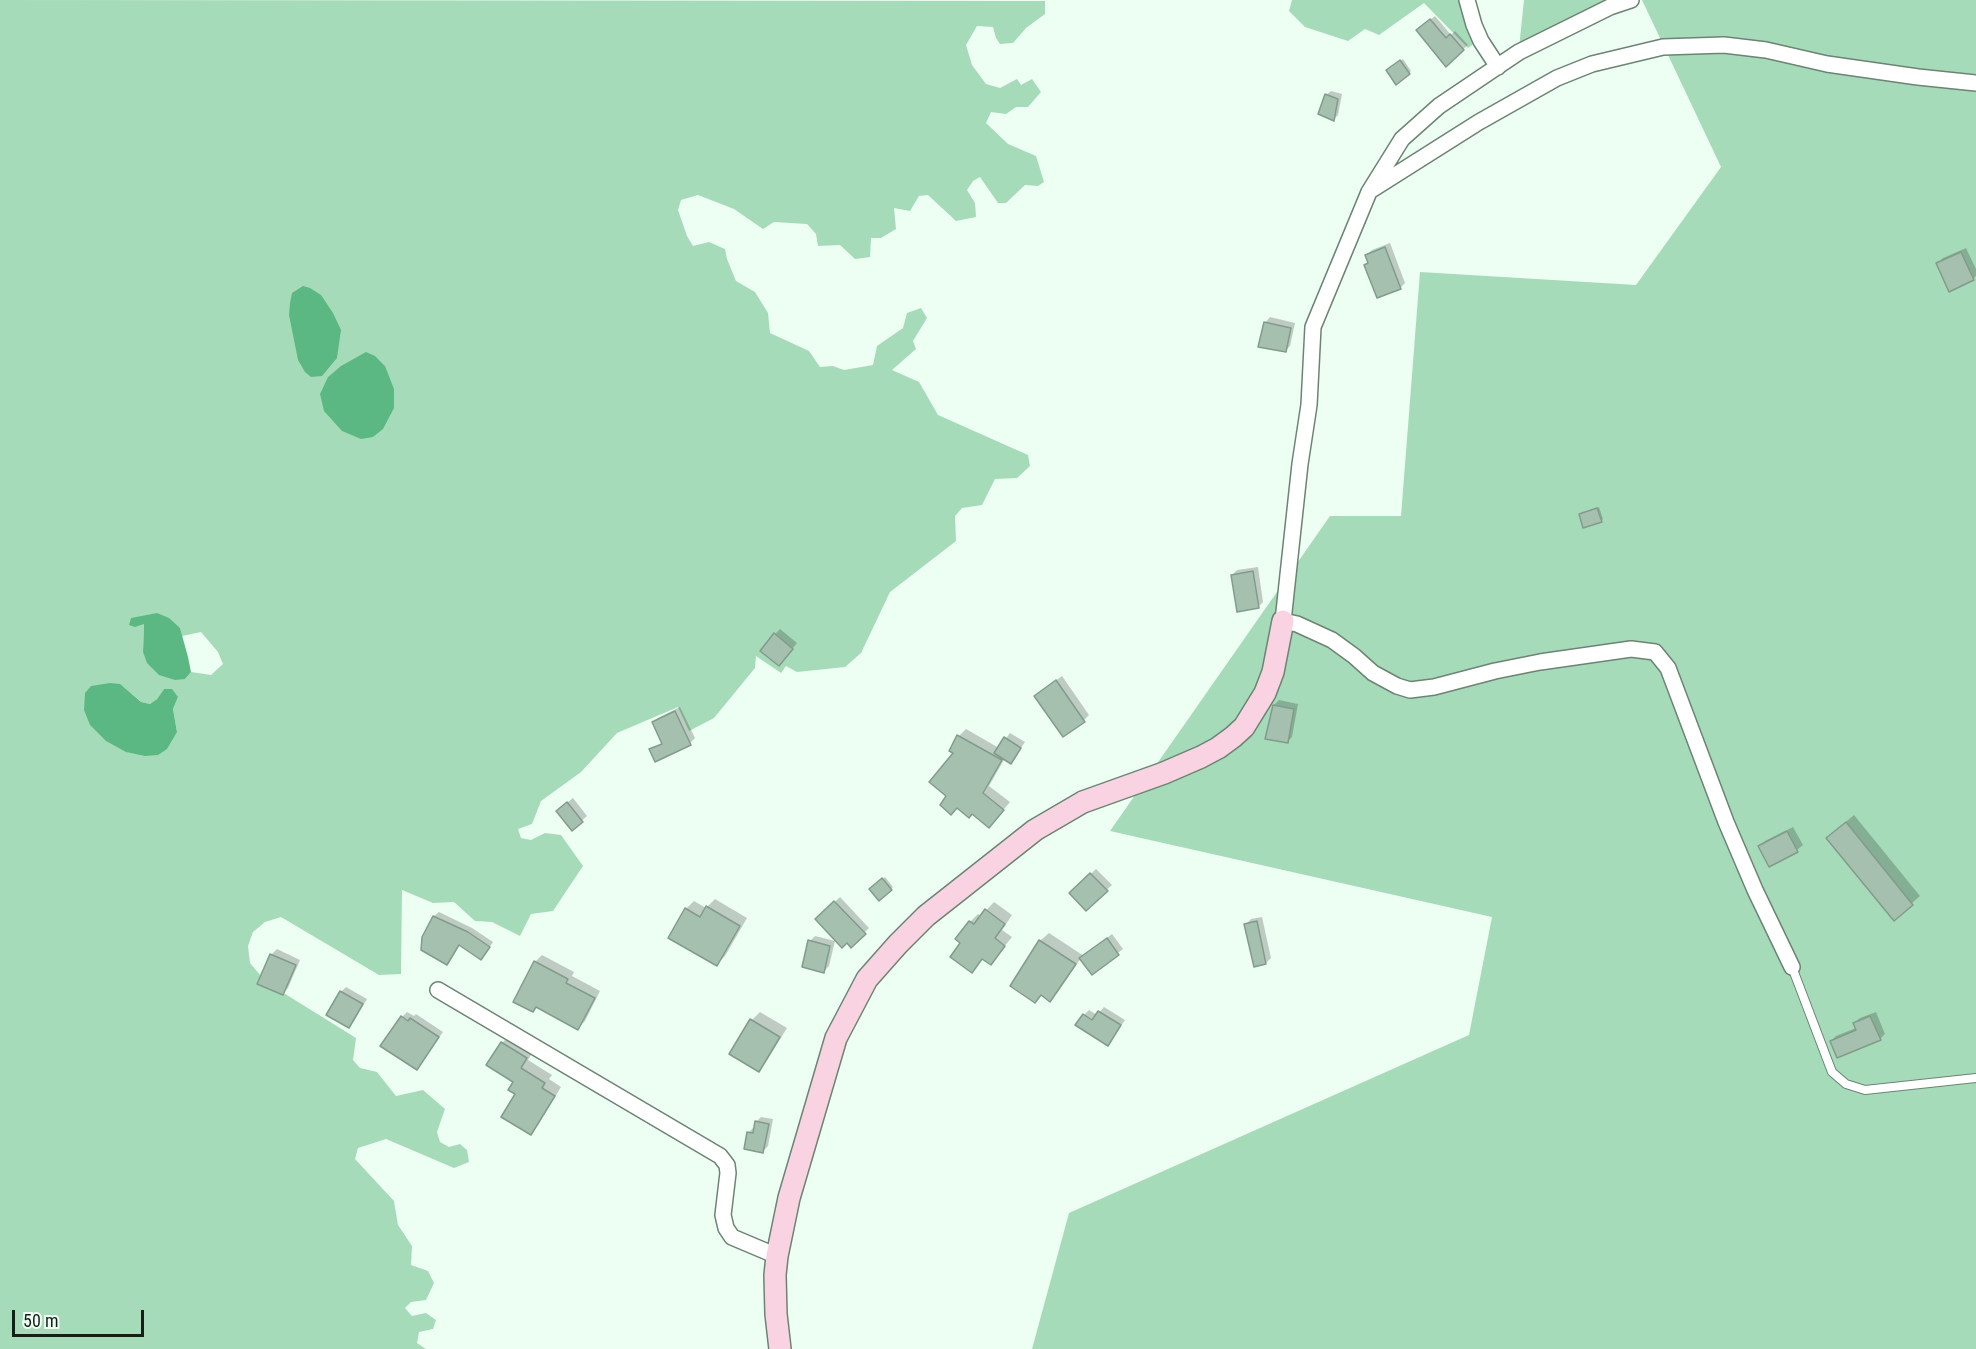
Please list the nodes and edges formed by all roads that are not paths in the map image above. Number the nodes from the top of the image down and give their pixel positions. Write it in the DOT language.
graph roads {
  1 [pos="1467,0"];
  2 [pos="1631,0"];
  3 [pos="1498,67"];
  4 [pos="1976,82"];
  5 [pos="1369,192"];
  6 [pos="1283,621"];
  7 [pos="1792,967"];
  8 [pos="438,990"];
  9 [pos="1976,1078"];
  10 [pos="777,1256"];
  11 [pos="780,1349"];
  1 -- 3 [label="street"];
  2 -- 3 [label="street"];
  3 -- 5 [label="street"];
  4 -- 5 [label="street"];
  5 -- 6 [label="street"];
  6 -- 7 [label="street"];
  6 -- 10 [label="street"];
  7 -- 9 [label="lane"];
  8 -- 10 [label="street"];
  10 -- 11 [label="street"];
}
